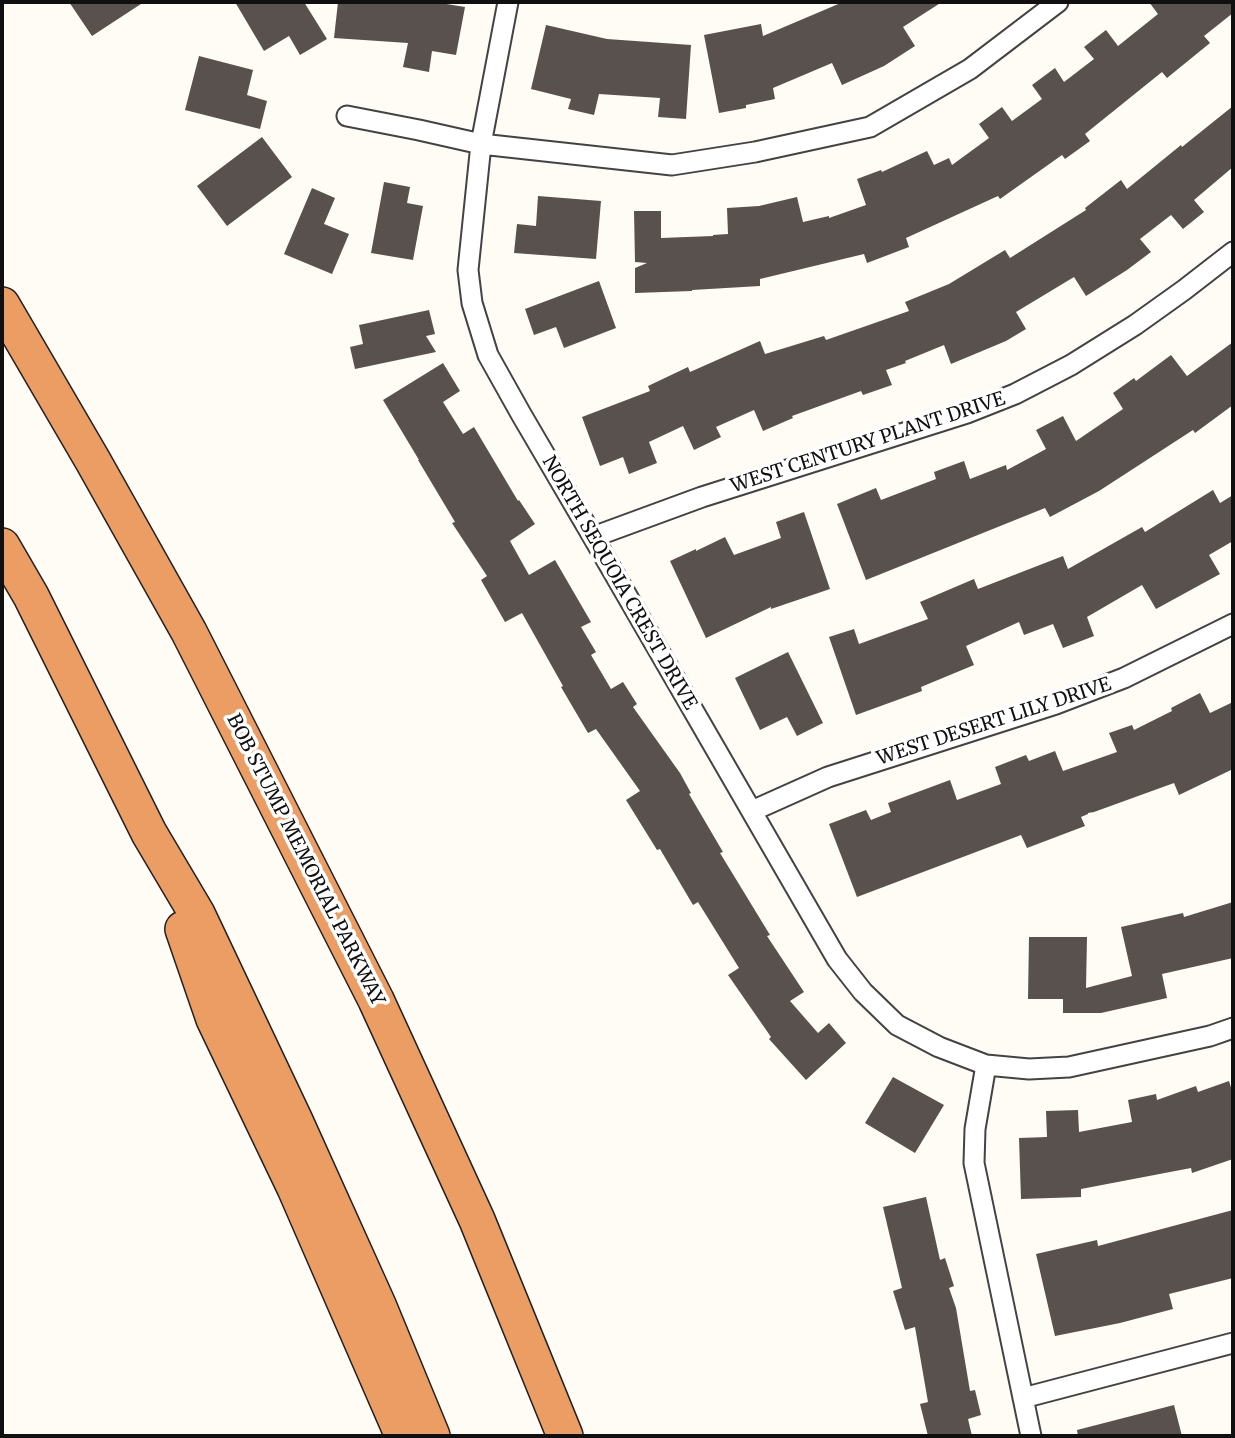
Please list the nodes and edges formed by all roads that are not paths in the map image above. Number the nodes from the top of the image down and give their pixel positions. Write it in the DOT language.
graph roads {
  1 [pos="508,2"];
  2 [pos="1058,2"];
  3 [pos="347,116"];
  4 [pos="481,144"];
  5 [pos="1233,252"];
  6 [pos="2,305"];
  7 [pos="593,537"];
  8 [pos="2,546"];
  9 [pos="1233,624"];
  10 [pos="752,811"];
  11 [pos="149,833"];
  12 [pos="1233,1028"];
  13 [pos="986,1065"];
  14 [pos="477,1220"];
  15 [pos="1233,1343"];
  16 [pos="1023,1398"];
  17 [pos="403,1436"];
  18 [pos="432,1436"];
  19 [pos="565,1436"];
  20 [pos="590,1436"];
  21 [pos="1031,1436"];
  1 -- 4 [label="street, NORTH SEQUOIA CREST DRIVE"];
  2 -- 4 [label="street"];
  3 -- 4 [label="street"];
  4 -- 7 [label="street, NORTH SEQUOIA CREST DRIVE"];
  5 -- 7 [label="street, WEST CENTURY PLANT DRIVE"];
  6 -- 14 [label="highway, BOB STUMP MEMORIAL PARKWAY"];
  7 -- 10 [label="street, NORTH SEQUOIA CREST DRIVE"];
  8 -- 11 [label="highway"];
  9 -- 10 [label="street, WEST DESERT LILY DRIVE"];
  10 -- 13 [label="street, NORTH SEQUOIA CREST DRIVE"];
  11 -- 17 [label="highway"];
  11 -- 18 [label="highway"];
  12 -- 13 [label="street, NORTH SEQUOIA CREST DRIVE"];
  13 -- 16 [label="street"];
  14 -- 19 [label="highway, BOB STUMP MEMORIAL PARKWAY"];
  14 -- 20 [label="highway"];
  15 -- 16 [label="street"];
  16 -- 21 [label="street"];
}
